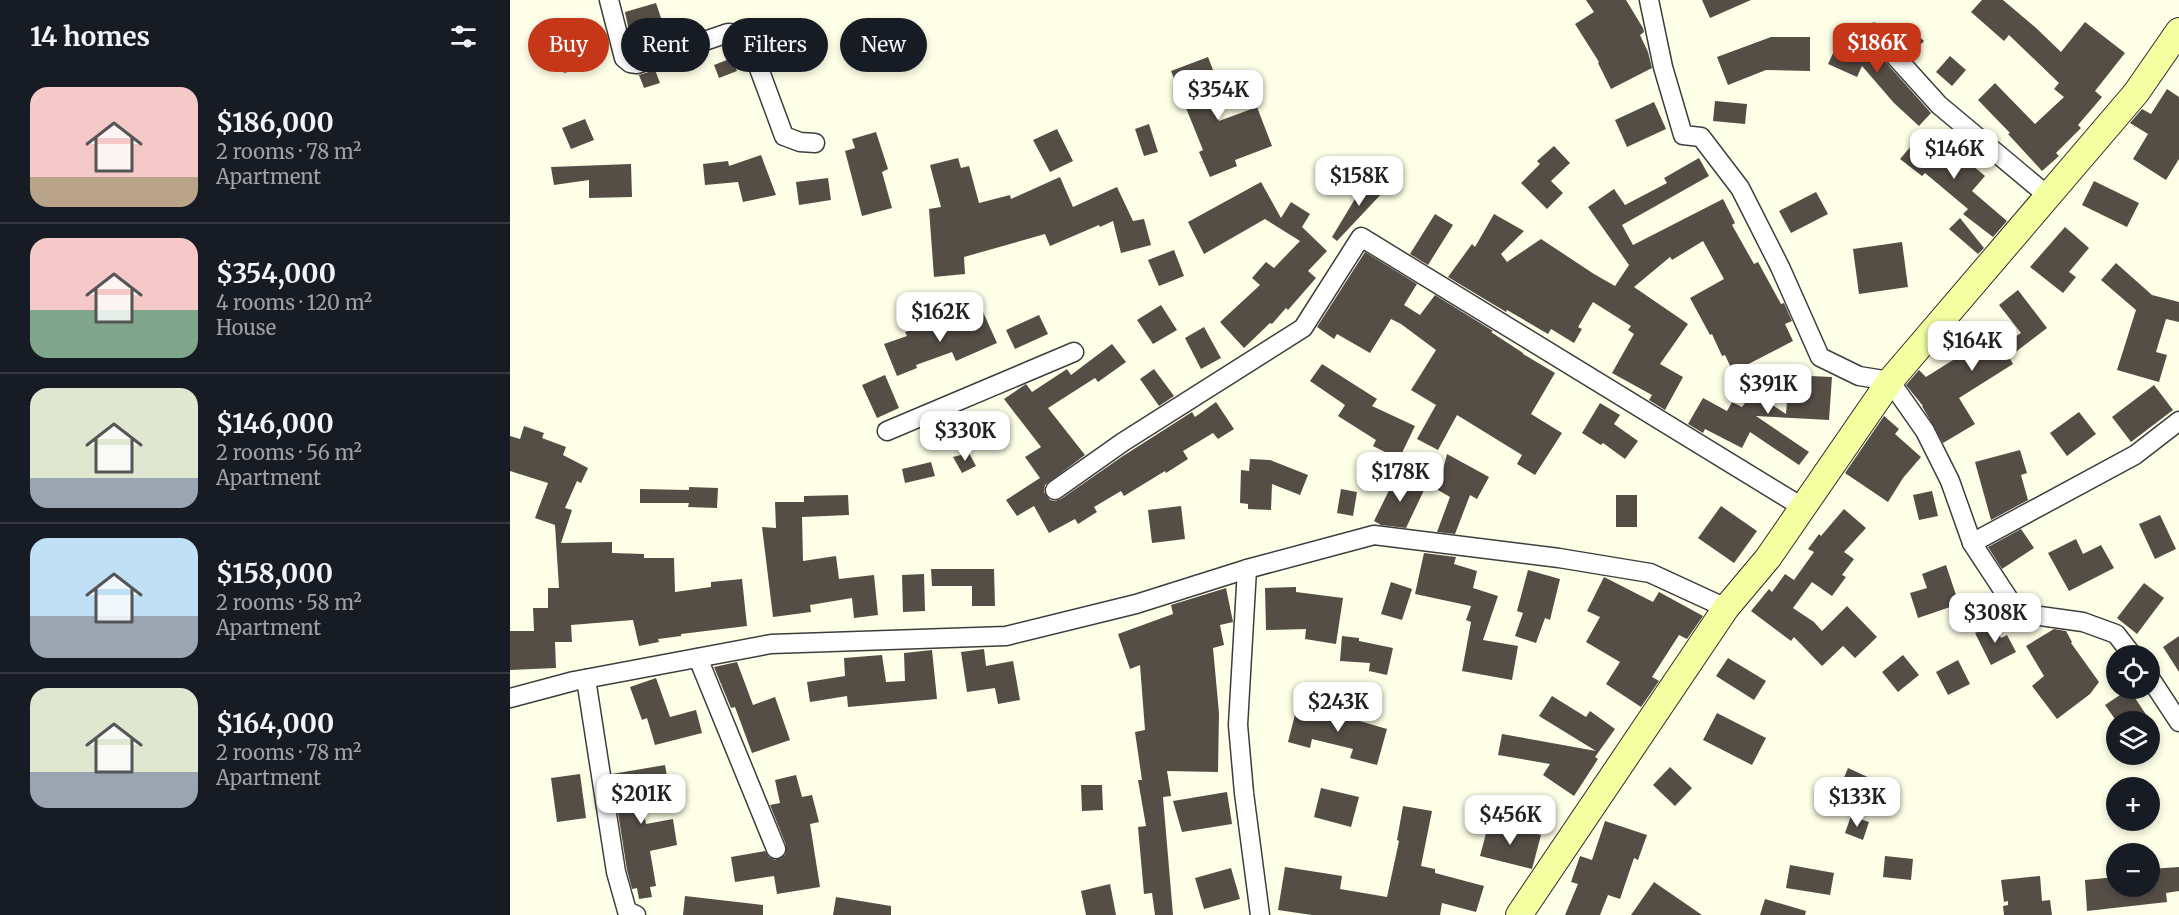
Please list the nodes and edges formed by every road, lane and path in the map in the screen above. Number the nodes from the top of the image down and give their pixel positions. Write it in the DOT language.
graph roads {
  1 [pos="609,0"];
  2 [pos="1649,0"];
  3 [pos="2179,31"];
  4 [pos="1874,33"];
  5 [pos="815,143"];
  6 [pos="2048,196"];
  7 [pos="1074,352"];
  8 [pos="1890,381"];
  9 [pos="2179,421"];
  10 [pos="887,431"];
  11 [pos="1055,490"];
  12 [pos="1802,507"];
  13 [pos="1972,543"];
  14 [pos="1247,569"];
  15 [pos="1726,608"];
  16 [pos="2124,645"];
  17 [pos="699,658"];
  18 [pos="586,679"];
  19 [pos="2160,693"];
  20 [pos="510,698"];
  21 [pos="2179,722"];
  22 [pos="776,849"];
  23 [pos="636,915"];
  24 [pos="1260,915"];
  25 [pos="1519,915"];
  1 -- 5 [label="street"];
  2 -- 8 [label="street"];
  3 -- 6 [label="street"];
  4 -- 6 [label="street"];
  6 -- 8 [label="street"];
  7 -- 10 [label="street"];
  8 -- 12 [label="street"];
  8 -- 13 [label="street"];
  9 -- 13 [label="street"];
  11 -- 12 [label="street"];
  12 -- 15 [label="street"];
  13 -- 16 [label="street"];
  14 -- 15 [label="street"];
  14 -- 17 [label="street"];
  14 -- 24 [label="street"];
  15 -- 25 [label="street"];
  17 -- 18 [label="street"];
  17 -- 22 [label="street"];
  18 -- 20 [label="street"];
  18 -- 23 [label="street"];
  19 -- 21 [label="street"];
}
